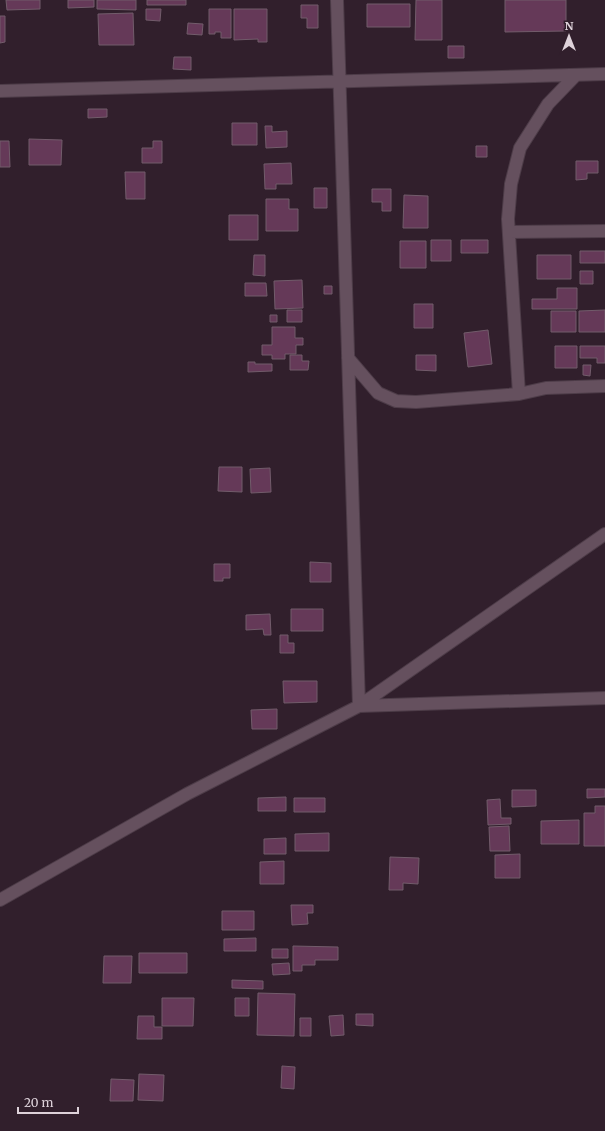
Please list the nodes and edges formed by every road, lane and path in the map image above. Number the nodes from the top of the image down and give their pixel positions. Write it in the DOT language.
graph roads {
  1 [pos="337,0"];
  2 [pos="605,74"];
  3 [pos="576,75"];
  4 [pos="339,81"];
  5 [pos="0,90"];
  6 [pos="605,231"];
  7 [pos="509,232"];
  8 [pos="348,358"];
  9 [pos="605,386"];
  10 [pos="519,394"];
  11 [pos="605,534"];
  12 [pos="605,698"];
  13 [pos="359,706"];
  14 [pos="0,900"];
  1 -- 4 [label="street"];
  2 -- 3 [label="street"];
  3 -- 4 [label="street"];
  3 -- 7 [label="street"];
  4 -- 5 [label="street"];
  4 -- 8 [label="street"];
  6 -- 7 [label="street"];
  7 -- 10 [label="street"];
  8 -- 10 [label="street"];
  8 -- 13 [label="street"];
  9 -- 10 [label="street"];
  11 -- 13 [label="street"];
  12 -- 13 [label="street"];
  13 -- 14 [label="street"];
}
